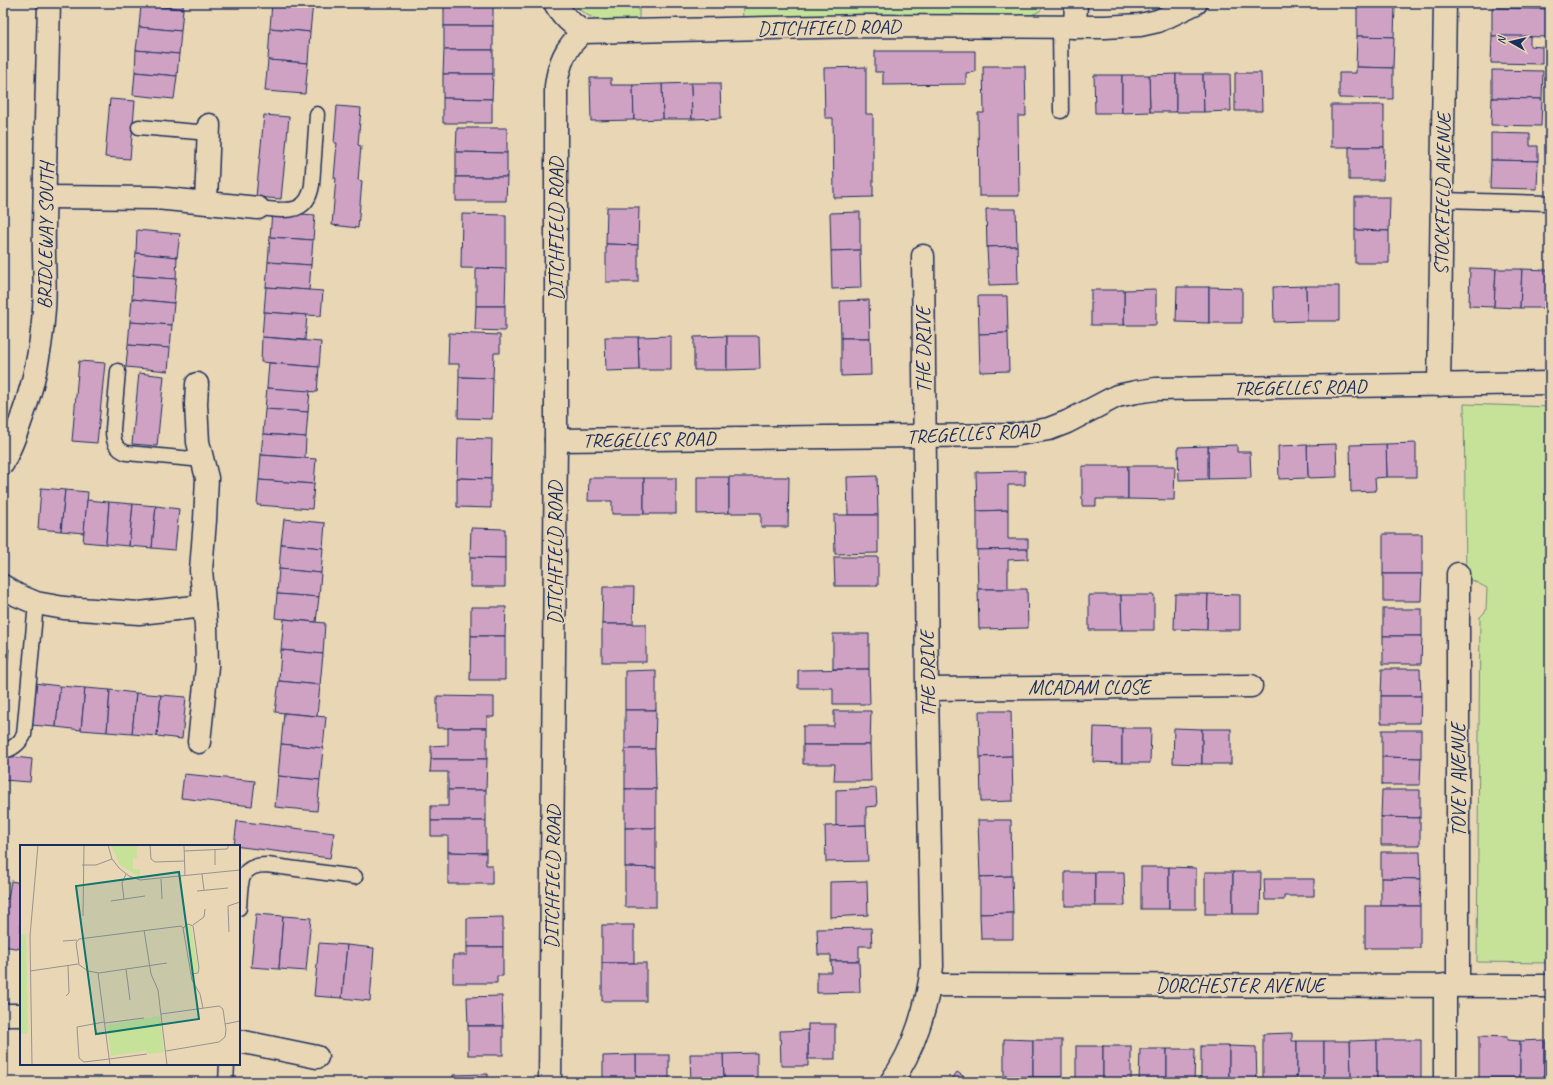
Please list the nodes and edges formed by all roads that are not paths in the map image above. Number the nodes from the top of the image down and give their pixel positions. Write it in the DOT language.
graph roads {
  1 [pos="49,3"];
  2 [pos="555,3"];
  3 [pos="1076,3"];
  4 [pos="1196,3"];
  5 [pos="1445,3"];
  6 [pos="1067,27"];
  7 [pos="583,32"];
  8 [pos="1061,111"];
  9 [pos="317,114"];
  10 [pos="139,127"];
  11 [pos="209,129"];
  12 [pos="45,197"];
  13 [pos="1442,200"];
  14 [pos="206,202"];
  15 [pos="1550,203"];
  16 [pos="258,208"];
  17 [pos="923,256"];
  18 [pos="118,371"];
  19 [pos="1550,383"];
  20 [pos="197,384"];
  21 [pos="1438,385"];
  22 [pos="924,436"];
  23 [pos="556,440"];
  24 [pos="203,460"];
  25 [pos="3,463"];
  26 [pos="1458,574"];
  27 [pos="3,586"];
  28 [pos="36,603"];
  29 [pos="204,606"];
  30 [pos="1251,686"];
  31 [pos="927,689"];
  32 [pos="199,742"];
  33 [pos="3,751"];
  34 [pos="355,877"];
  35 [pos="240,896"];
  36 [pos="930,985"];
  37 [pos="1452,985"];
  38 [pos="1550,986"];
  39 [pos="3,1015"];
  40 [pos="20,1016"];
  41 [pos="240,1042"];
  42 [pos="318,1057"];
  43 [pos="227,1065"];
  44 [pos="226,1082"];
  45 [pos="550,1082"];
  46 [pos="891,1082"];
  47 [pos="1445,1082"];
  1 -- 12 [label="street, BRIDLEWAY SOUTH"];
  2 -- 7 [label="street"];
  3 -- 6 [label="street"];
  4 -- 6 [label="street, DITCHFIELD ROAD"];
  5 -- 13 [label="street, STOCKFIELD AVENUE"];
  6 -- 7 [label="street, DITCHFIELD ROAD"];
  6 -- 8 [label="lane"];
  7 -- 23 [label="street, DITCHFIELD ROAD"];
  9 -- 16 [label="lane"];
  10 -- 11 [label="lane"];
  11 -- 14 [label="street"];
  12 -- 14 [label="street"];
  12 -- 25 [label="street, BRIDLEWAY SOUTH"];
  13 -- 15 [label="lane"];
  13 -- 21 [label="street, STOCKFIELD AVENUE"];
  14 -- 16 [label="street"];
  17 -- 22 [label="street, THE DRIVE"];
  18 -- 24 [label="lane"];
  19 -- 21 [label="street, TREGELLES ROAD"];
  20 -- 24 [label="street"];
  21 -- 22 [label="street, TREGELLES ROAD"];
  22 -- 23 [label="street, TREGELLES ROAD"];
  22 -- 31 [label="street, THE DRIVE"];
  23 -- 45 [label="street, DITCHFIELD ROAD"];
  24 -- 29 [label="street"];
  26 -- 37 [label="street, TOVEY AVENUE"];
  27 -- 28 [label="street"];
  28 -- 29 [label="street"];
  28 -- 33 [label="lane"];
  29 -- 32 [label="street"];
  30 -- 31 [label="street, MCADAM CLOSE"];
  31 -- 36 [label="street, THE DRIVE"];
  34 -- 35 [label="lane"];
  36 -- 37 [label="street, DORCHESTER AVENUE"];
  36 -- 46 [label="street, THE DRIVE"];
  37 -- 38 [label="street, DORCHESTER AVENUE"];
  37 -- 47 [label="street, TOVEY AVENUE"];
  39 -- 40 [label="street"];
  41 -- 42 [label="street"];
  43 -- 44 [label="lane"];
}
